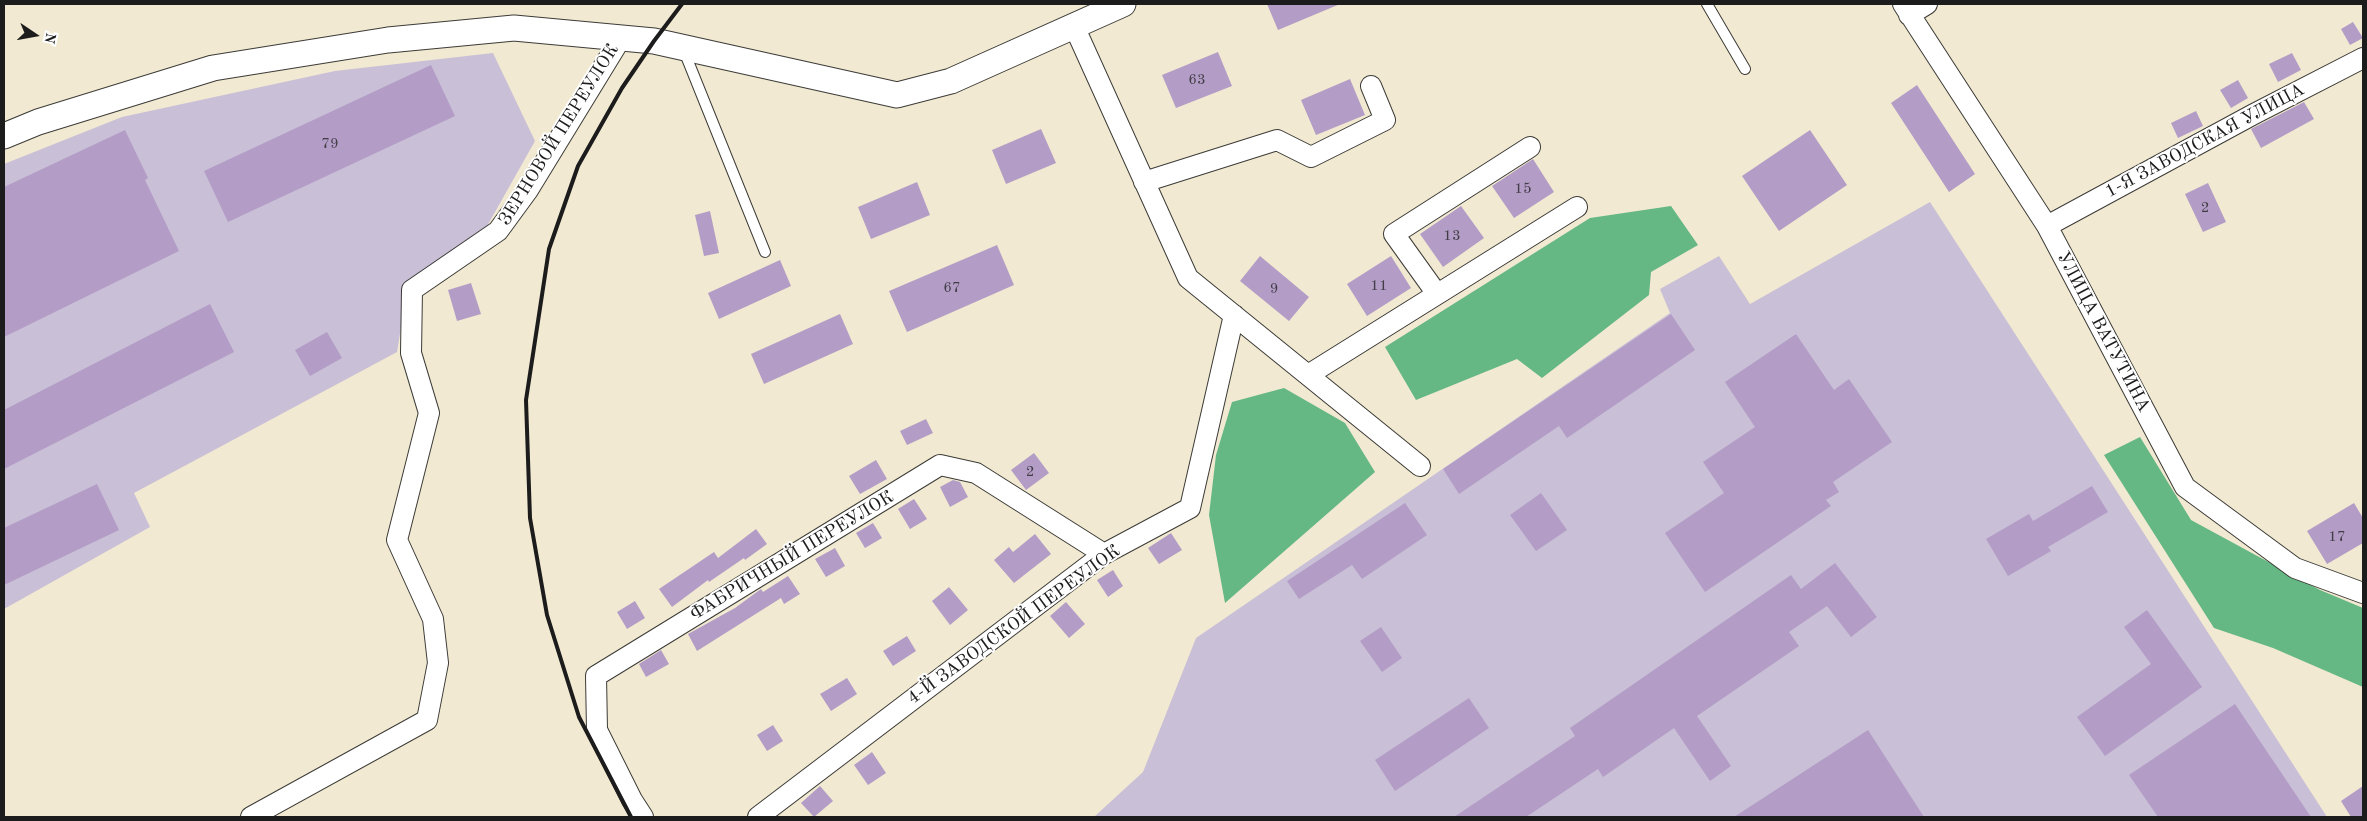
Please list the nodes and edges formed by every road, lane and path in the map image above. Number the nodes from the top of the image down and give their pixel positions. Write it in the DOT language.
graph roads {
  1 [pos="1123,4"];
  2 [pos="1707,4"];
  3 [pos="1926,4"];
  4 [pos="1906,9"];
  5 [pos="1074,26"];
  6 [pos="621,38"];
  7 [pos="683,47"];
  8 [pos="2363,58"];
  9 [pos="1745,69"];
  10 [pos="1370,86"];
  11 [pos="4,136"];
  12 [pos="1530,147"];
  13 [pos="1144,182"];
  14 [pos="1577,206"];
  15 [pos="2047,226"];
  16 [pos="765,252"];
  17 [pos="1437,294"];
  18 [pos="1234,315"];
  19 [pos="1308,375"];
  20 [pos="1420,466"];
  21 [pos="1104,554"];
  22 [pos="2363,593"];
  23 [pos="251,817"];
  24 [pos="643,817"];
  25 [pos="758,817"];
  1 -- 5 [label="street"];
  2 -- 9 [label="lane"];
  3 -- 4 [label="street"];
  4 -- 15 [label="street, УЛИЦА ВАТУТИНА"];
  5 -- 7 [label="street"];
  5 -- 13 [label="street"];
  6 -- 7 [label="street"];
  6 -- 11 [label="street"];
  6 -- 23 [label="street, ЗЕРНОВОЙ ПЕРЕУЛОК"];
  7 -- 16 [label="lane"];
  8 -- 15 [label="street, 1-Я ЗАВОДСКАЯ УЛИЦА"];
  10 -- 13 [label="street"];
  12 -- 17 [label="street"];
  13 -- 18 [label="street"];
  14 -- 17 [label="street"];
  15 -- 22 [label="street, УЛИЦА ВАТУТИНА"];
  17 -- 19 [label="street"];
  18 -- 19 [label="street"];
  18 -- 21 [label="street, 4-Й ЗАВОДСКОЙ ПЕРЕУЛОК"];
  19 -- 20 [label="street"];
  21 -- 24 [label="street, ФАБРИЧНЫЙ ПЕРЕУЛОК"];
  21 -- 25 [label="street, 4-Й ЗАВОДСКОЙ ПЕРЕУЛОК"];
}
